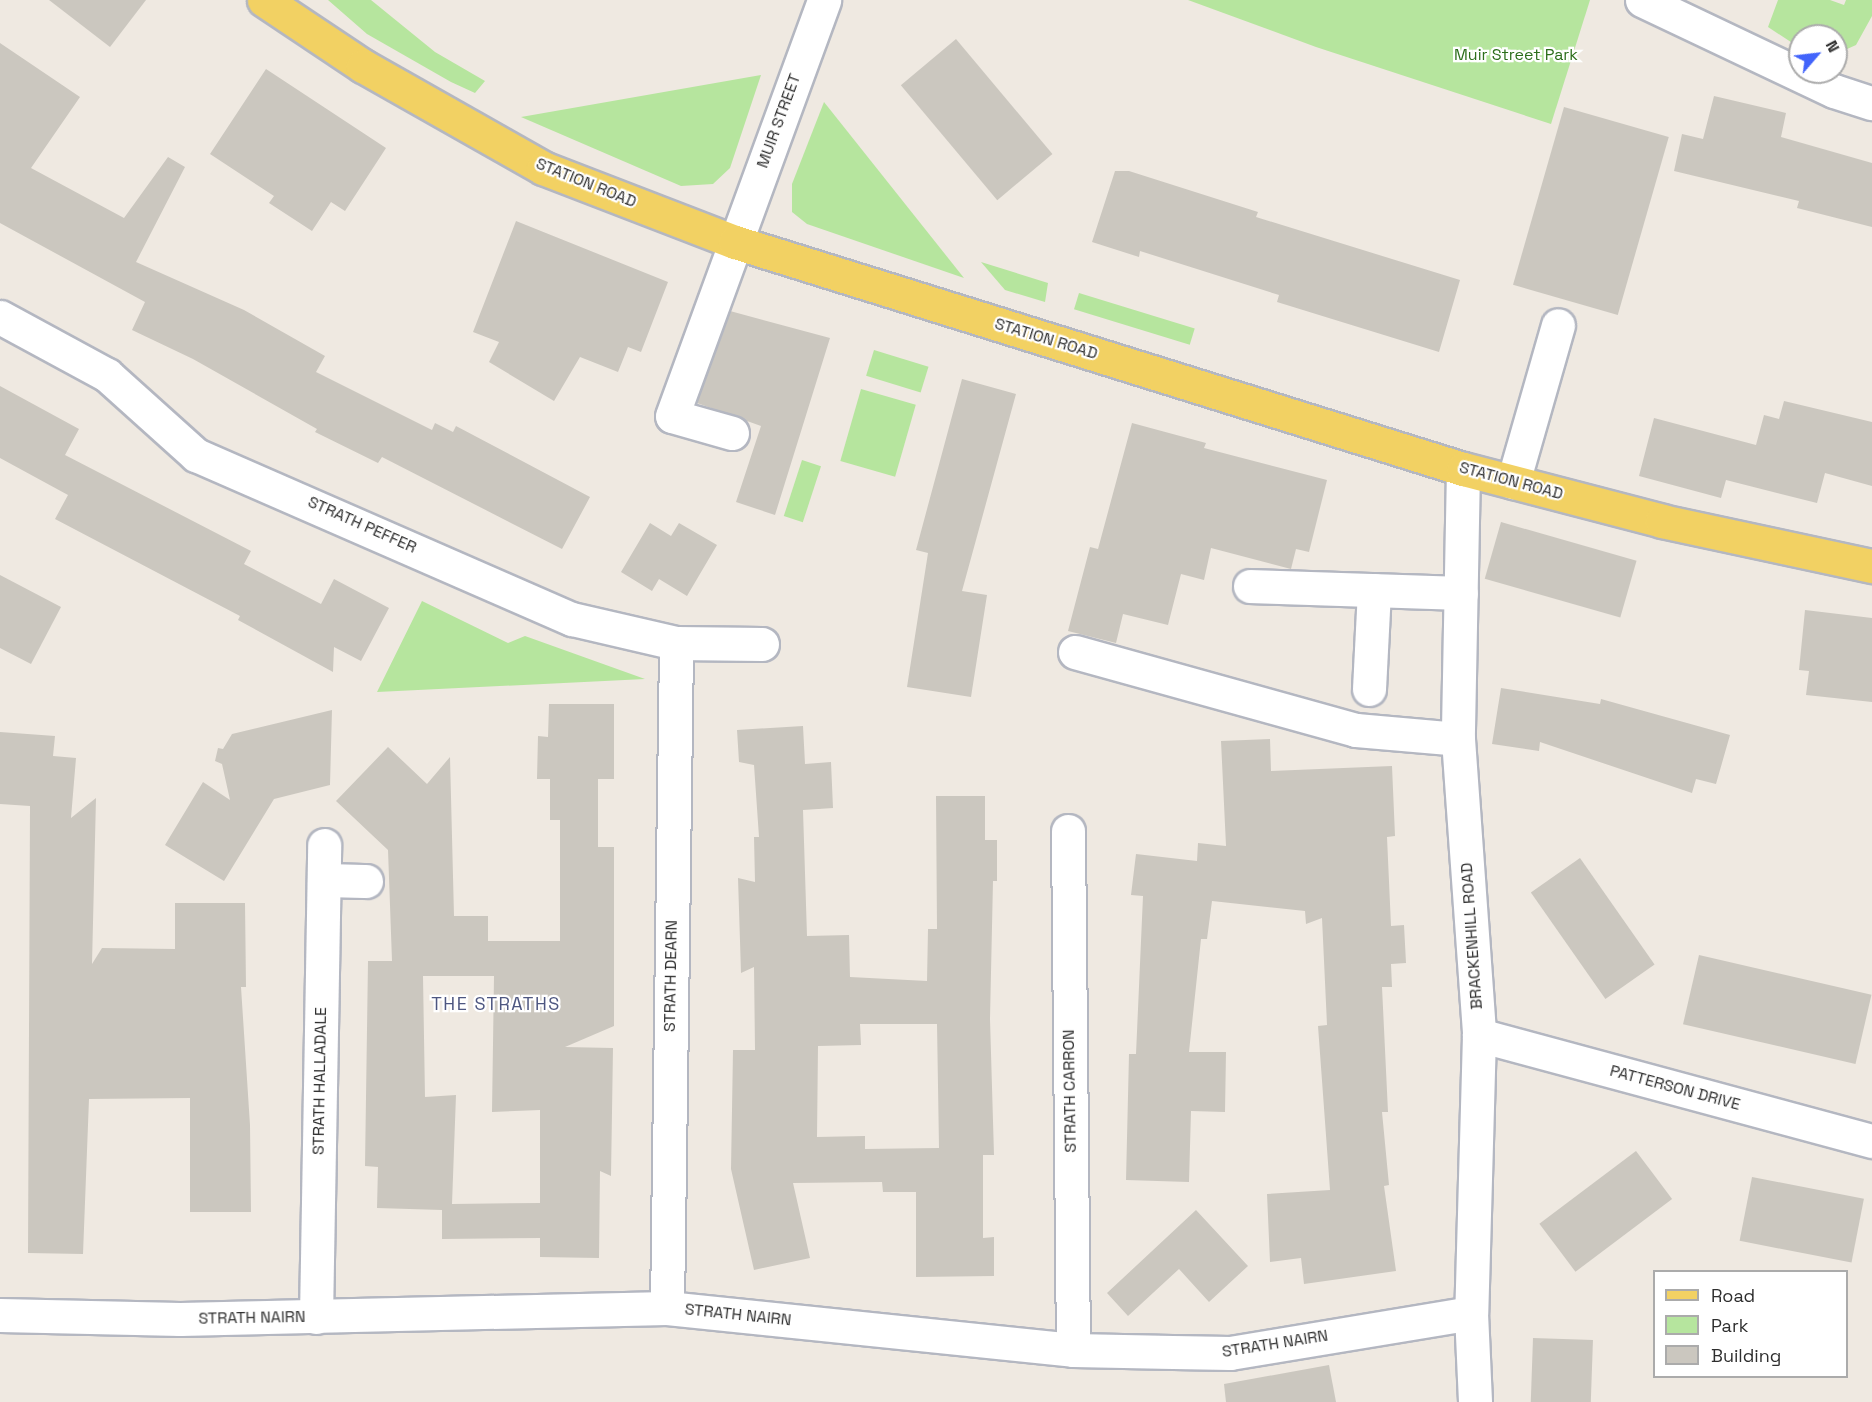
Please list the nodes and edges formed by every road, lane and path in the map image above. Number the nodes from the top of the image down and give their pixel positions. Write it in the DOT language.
graph roads {
  1 [pos="264,0"];
  2 [pos="824,0"];
  3 [pos="1642,0"];
  4 [pos="1872,103"];
  5 [pos="735,242"];
  6 [pos="0,316"];
  7 [pos="1557,325"];
  8 [pos="732,433"];
  9 [pos="1463,469"];
  10 [pos="1513,482"];
  11 [pos="1872,566"];
  12 [pos="1250,586"];
  13 [pos="1374,590"];
  14 [pos="1461,593"];
  15 [pos="676,644"];
  16 [pos="762,644"];
  17 [pos="1075,652"];
  18 [pos="1369,689"];
  19 [pos="1458,739"];
  20 [pos="1068,831"];
  21 [pos="324,845"];
  22 [pos="324,880"];
  23 [pos="366,881"];
  24 [pos="1479,1035"];
  25 [pos="1872,1141"];
  26 [pos="667,1308"];
  27 [pos="1471,1313"];
  28 [pos="0,1315"];
  29 [pos="316,1317"];
  30 [pos="1073,1350"];
  31 [pos="1475,1402"];
  1 -- 5 [label="main road, STATION ROAD"];
  2 -- 5 [label="street, MUIR STREET"];
  3 -- 4 [label="street"];
  5 -- 8 [label="street, MUIR STREET"];
  5 -- 9 [label="main road, STATION ROAD"];
  6 -- 15 [label="street, STRATH PEFFER"];
  7 -- 10 [label="street"];
  9 -- 10 [label="main road, STATION ROAD"];
  9 -- 14 [label="street, BRACKENHILL ROAD"];
  10 -- 11 [label="main road, STATION ROAD"];
  12 -- 13 [label="street"];
  13 -- 14 [label="street"];
  13 -- 18 [label="street"];
  14 -- 19 [label="street, BRACKENHILL ROAD"];
  15 -- 16 [label="street, STRATH PEFFER"];
  15 -- 26 [label="street, STRATH DEARN"];
  17 -- 19 [label="street"];
  19 -- 24 [label="street, BRACKENHILL ROAD"];
  20 -- 30 [label="street, STRATH CARRON"];
  21 -- 22 [label="street, STRATH HALLADALE"];
  22 -- 23 [label="street"];
  22 -- 29 [label="street, STRATH HALLADALE"];
  24 -- 25 [label="street, PATTERSON DRIVE"];
  24 -- 27 [label="street, BRACKENHILL ROAD"];
  26 -- 29 [label="street, STRATH NAIRN"];
  26 -- 30 [label="street, STRATH NAIRN"];
  27 -- 30 [label="street, STRATH NAIRN"];
  27 -- 31 [label="street, BRACKENHILL ROAD"];
  28 -- 29 [label="street, STRATH NAIRN"];
}
